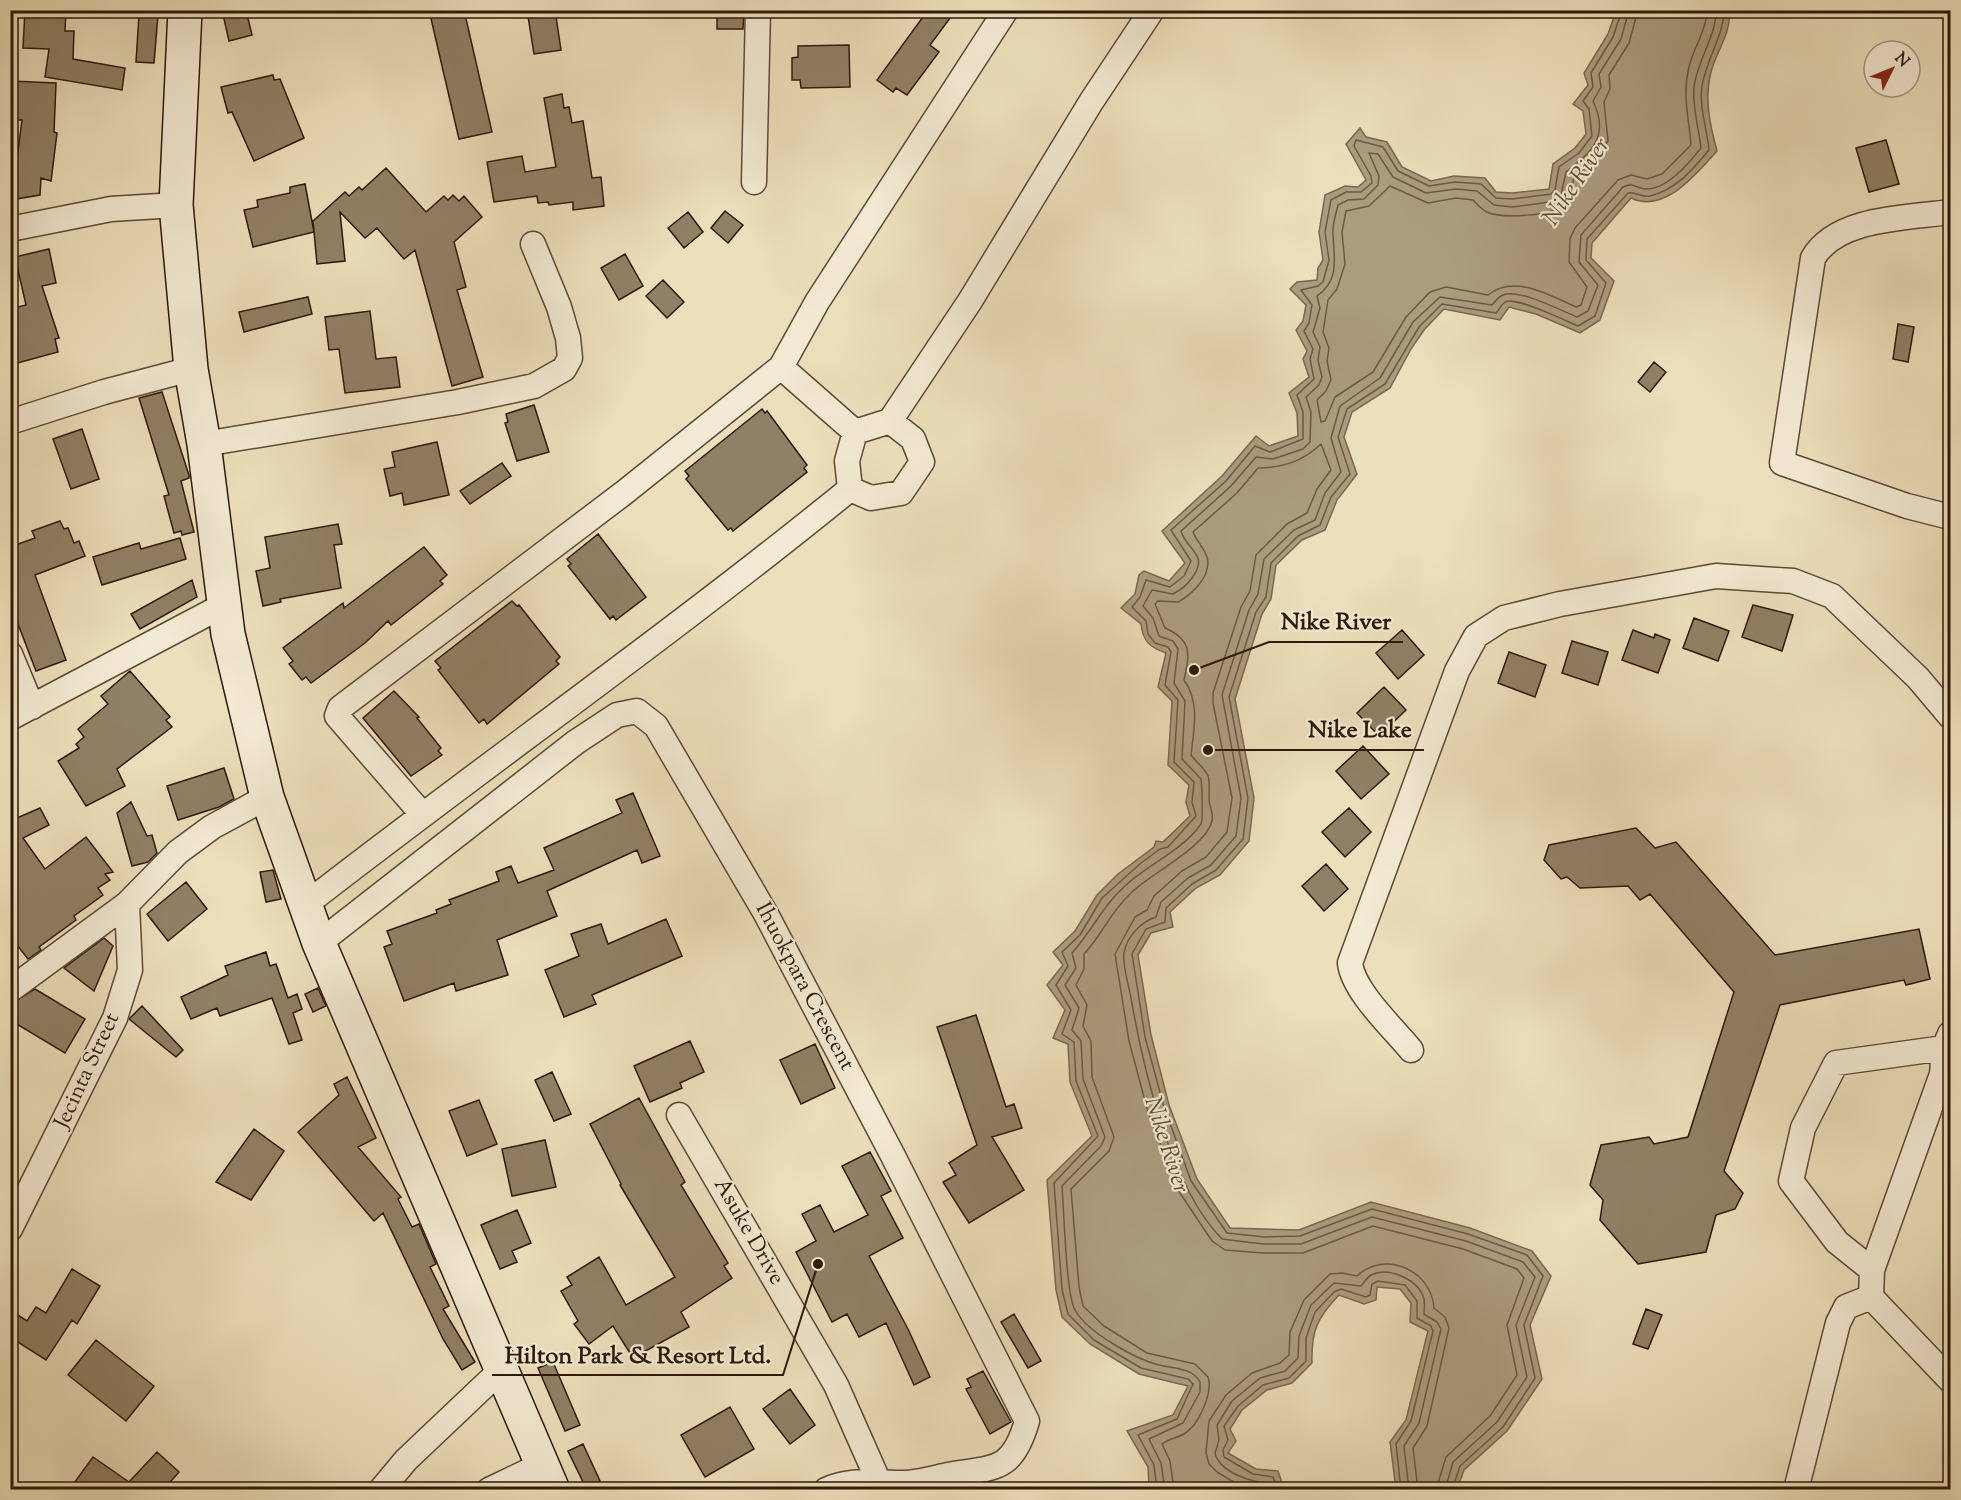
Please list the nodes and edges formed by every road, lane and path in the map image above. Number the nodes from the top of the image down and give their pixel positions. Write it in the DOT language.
graph roads {
  1 [pos="185,10"];
  2 [pos="758,10"];
  3 [pos="1006,10"];
  4 [pos="1152,10"];
  5 [pos="754,182"];
  6 [pos="176,205"];
  7 [pos="1950,212"];
  8 [pos="10,229"];
  9 [pos="533,244"];
  10 [pos="781,367"];
  11 [pos="191,369"];
  12 [pos="890,421"];
  13 [pos="10,422"];
  14 [pos="855,432"];
  15 [pos="204,444"];
  16 [pos="850,489"];
  17 [pos="1950,517"];
  18 [pos="224,605"];
  19 [pos="10,654"];
  20 [pos="32,707"];
  21 [pos="1950,716"];
  22 [pos="10,718"];
  23 [pos="267,797"];
  24 [pos="422,814"];
  25 [pos="127,904"];
  26 [pos="305,905"];
  27 [pos="320,943"];
  28 [pos="10,990"];
  29 [pos="1947,1041"];
  30 [pos="1411,1050"];
  31 [pos="680,1114"];
  32 [pos="10,1229"];
  33 [pos="1872,1270"];
  34 [pos="1871,1297"];
  35 [pos="502,1369"];
  36 [pos="1950,1380"];
  37 [pos="547,1477"];
  38 [pos="878,1480"];
  39 [pos="381,1490"];
  40 [pos="489,1490"];
  41 [pos="826,1490"];
  42 [pos="1796,1490"];
  1 -- 6 [label="street"];
  2 -- 5 [label="street"];
  3 -- 10 [label="street"];
  4 -- 12 [label="street"];
  6 -- 8 [label="street"];
  6 -- 11 [label="street"];
  7 -- 17 [label="street"];
  9 -- 15 [label="street"];
  10 -- 14 [label="street"];
  10 -- 24 [label="street"];
  11 -- 13 [label="street"];
  11 -- 15 [label="street"];
  12 -- 14 [label="street"];
  12 -- 16 [label="street"];
  14 -- 16 [label="street"];
  15 -- 18 [label="street"];
  16 -- 24 [label="street"];
  18 -- 20 [label="street"];
  18 -- 23 [label="street"];
  19 -- 20 [label="street"];
  20 -- 22 [label="street"];
  21 -- 30 [label="street"];
  23 -- 25 [label="street"];
  23 -- 26 [label="street"];
  24 -- 26 [label="street"];
  25 -- 28 [label="street"];
  25 -- 32 [label="street, Jecinta Street"];
  26 -- 27 [label="street"];
  27 -- 35 [label="street"];
  27 -- 38 [label="street, Ihuokpara Crescent"];
  29 -- 33 [label="street"];
  29 -- 33 [label="street"];
  31 -- 38 [label="street, Asuke Drive"];
  33 -- 34 [label="street"];
  34 -- 36 [label="street"];
  34 -- 42 [label="street"];
  35 -- 37 [label="street"];
  35 -- 39 [label="street"];
  37 -- 40 [label="street"];
  38 -- 41 [label="street, Ihuokpara Crescent"];
}
